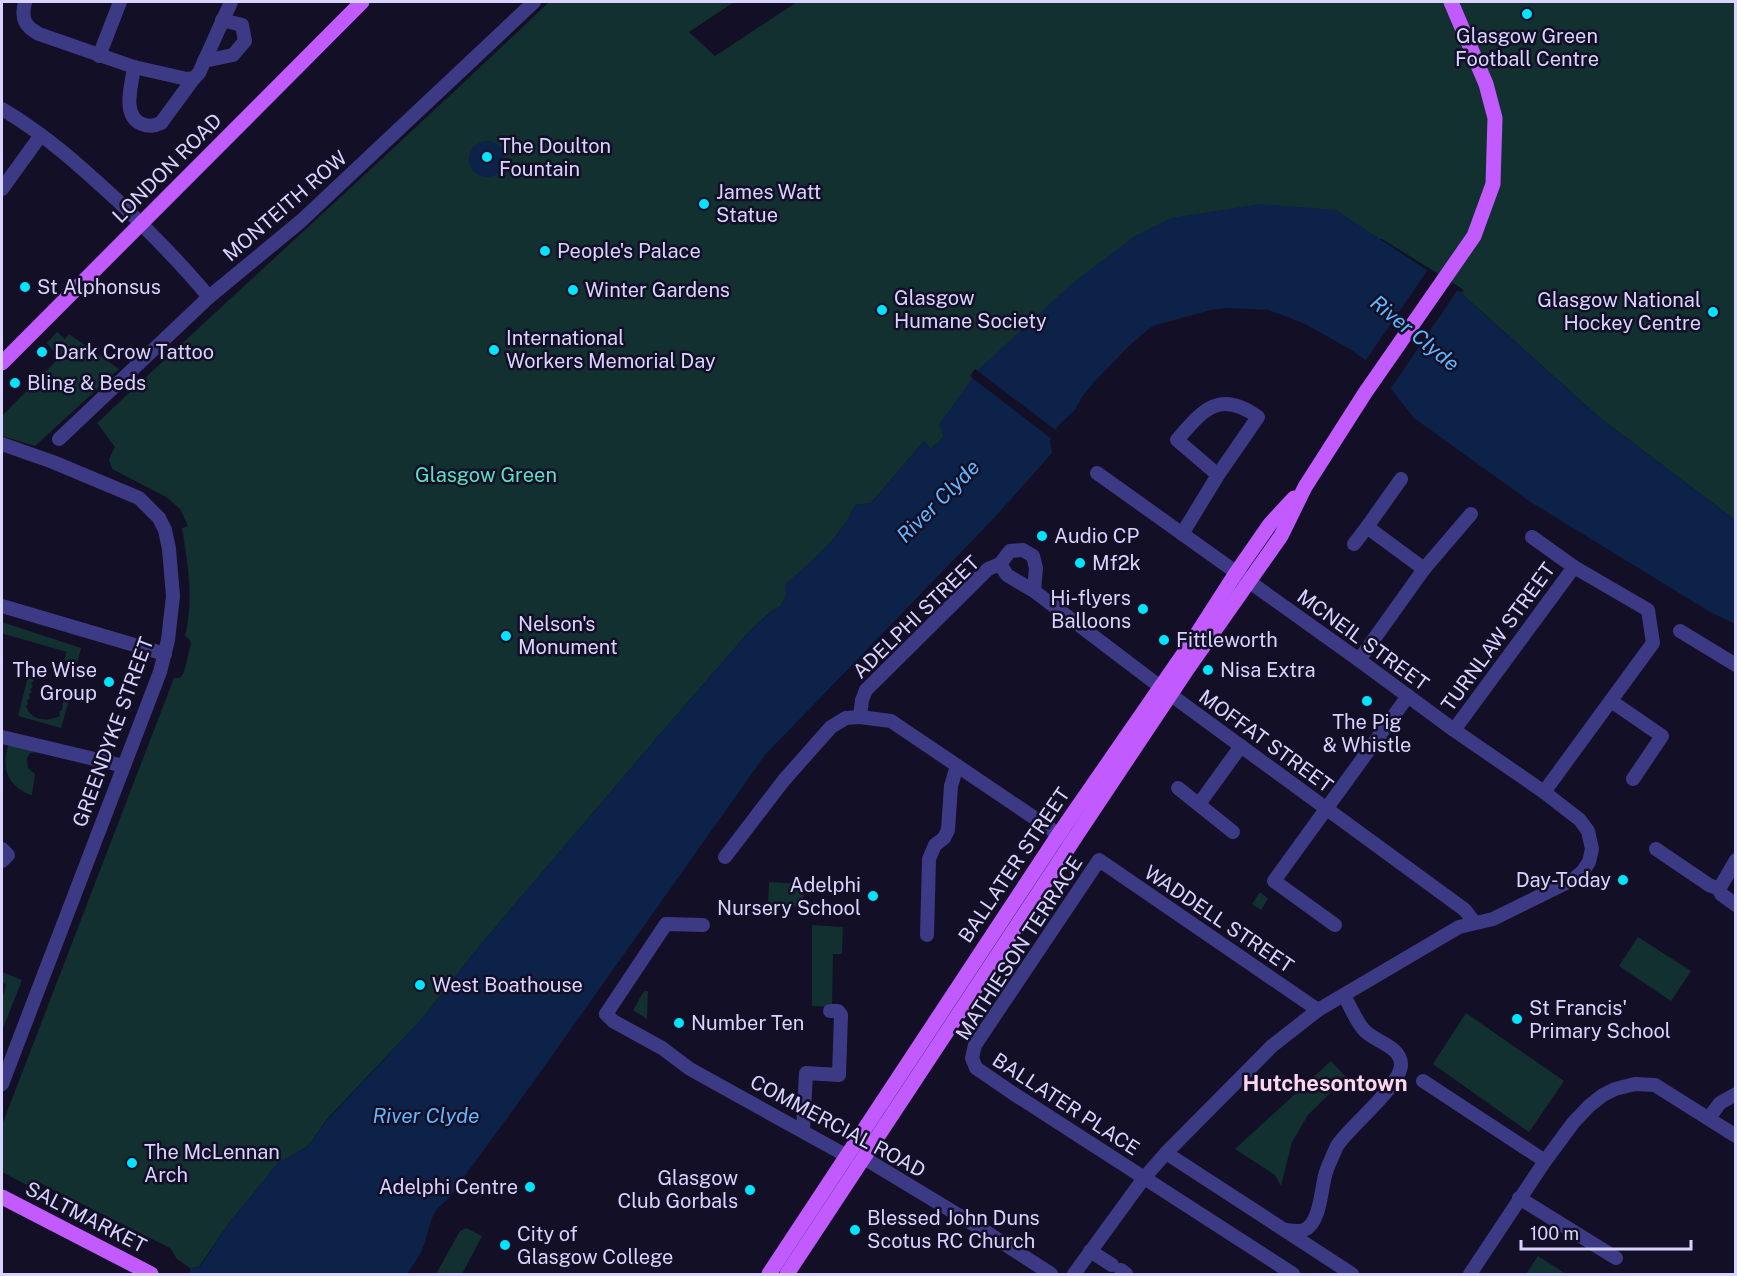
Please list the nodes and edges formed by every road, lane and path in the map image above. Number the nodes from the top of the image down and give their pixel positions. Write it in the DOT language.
graph roads {
  1 [pos="25,2"];
  2 [pos="120,2"];
  3 [pos="231,2"];
  4 [pos="362,2"];
  5 [pos="534,2"];
  6 [pos="1451,2"];
  7 [pos="222,20"];
  8 [pos="99,56"];
  9 [pos="204,62"];
  10 [pos="134,67"];
  11 [pos="194,78"];
  12 [pos="2,109"];
  13 [pos="41,135"];
  14 [pos="2,189"];
  15 [pos="142,224"];
  16 [pos="209,297"];
  17 [pos="3,358"];
  18 [pos="59,438"];
  19 [pos="2,444"];
  20 [pos="1097,473"];
  21 [pos="1218,475"];
  22 [pos="1401,479"];
  23 [pos="1305,487"];
  24 [pos="1471,514"];
  25 [pos="1367,527"];
  26 [pos="1182,534"];
  27 [pos="1532,537"];
  28 [pos="1354,544"];
  29 [pos="1000,564"];
  30 [pos="1574,567"];
  31 [pos="1424,569"];
  32 [pos="1236,573"];
  33 [pos="1249,582"];
  34 [pos="1035,591"];
  35 [pos="2,606"];
  36 [pos="1680,631"];
  37 [pos="165,654"];
  38 [pos="1359,660"];
  39 [pos="1736,665"];
  40 [pos="1165,691"];
  41 [pos="1408,696"];
  42 [pos="1611,701"];
  43 [pos="860,717"];
  44 [pos="1454,730"];
  45 [pos="2,737"];
  46 [pos="1241,746"];
  47 [pos="124,766"];
  48 [pos="957,766"];
  49 [pos="1633,779"];
  50 [pos="1178,788"];
  51 [pos="1544,792"];
  52 [pos="1199,804"];
  53 [pos="1326,808"];
  54 [pos="1233,832"];
  55 [pos="1065,839"];
  56 [pos="2,849"];
  57 [pos="1656,849"];
  58 [pos="725,857"];
  59 [pos="1099,860"];
  60 [pos="1736,860"];
  61 [pos="2,861"];
  62 [pos="1719,889"];
  63 [pos="1736,905"];
  64 [pos="1474,922"];
  65 [pos="703,925"];
  66 [pos="1335,925"];
  67 [pos="1003,933"];
  68 [pos="927,935"];
  69 [pos="1344,996"];
  70 [pos="1318,1010"];
  71 [pos="830,1011"];
  72 [pos="8,1047"];
  73 [pos="972,1058"];
  74 [pos="1423,1081"];
  75 [pos="2,1084"];
  76 [pos="1736,1094"];
  77 [pos="1709,1118"];
  78 [pos="803,1130"];
  79 [pos="1736,1136"];
  80 [pos="1166,1153"];
  81 [pos="847,1156"];
  82 [pos="864,1158"];
  83 [pos="1545,1161"];
  84 [pos="1144,1178"];
  85 [pos="2,1197"];
  86 [pos="1519,1198"];
  87 [pos="1286,1230"];
  88 [pos="1090,1251"];
  89 [pos="1616,1258"];
  90 [pos="1120,1270"];
  91 [pos="151,1275"];
  92 [pos="769,1275"];
  93 [pos="787,1275"];
  94 [pos="1051,1275"];
  95 [pos="1074,1275"];
  96 [pos="1293,1275"];
  97 [pos="1353,1275"];
  98 [pos="1470,1275"];
  1 -- 8 [label="street"];
  2 -- 8 [label="street"];
  3 -- 7 [label="street"];
  4 -- 15 [label="main road, LONDON ROAD"];
  5 -- 16 [label="street, MONTEITH ROW"];
  6 -- 23 [label="main road, BALLATER STREET"];
  7 -- 9 [label="street"];
  7 -- 9 [label="street"];
  8 -- 10 [label="street"];
  9 -- 11 [label="street"];
  10 -- 11 [label="street"];
  10 -- 11 [label="street"];
  12 -- 13 [label="street"];
  13 -- 14 [label="street"];
  13 -- 15 [label="street"];
  15 -- 16 [label="street"];
  15 -- 17 [label="main road, LONDON ROAD"];
  16 -- 18 [label="street, MONTEITH ROW"];
  19 -- 37 [label="street, GREENDYKE STREET"];
  20 -- 26 [label="street, MCNEIL STREET"];
  21 -- 21 [label="street"];
  21 -- 26 [label="street"];
  22 -- 25 [label="street"];
  23 -- 32 [label="main road, BALLATER STREET"];
  23 -- 33 [label="main road, BALLATER STREET"];
  24 -- 31 [label="street"];
  25 -- 28 [label="street"];
  25 -- 31 [label="street"];
  26 -- 32 [label="street, MCNEIL STREET"];
  27 -- 30 [label="street"];
  29 -- 34 [label="street, MOFFAT STREET"];
  29 -- 34 [label="street"];
  29 -- 43 [label="street, ADELPHI STREET"];
  30 -- 42 [label="street"];
  30 -- 44 [label="street, TURNLAW STREET"];
  31 -- 38 [label="street"];
  32 -- 33 [label="street, MCNEIL STREET"];
  32 -- 40 [label="main road, BALLATER STREET"];
  33 -- 38 [label="street, MCNEIL STREET"];
  33 -- 40 [label="main road, BALLATER STREET"];
  34 -- 40 [label="street, MOFFAT STREET"];
  35 -- 37 [label="street"];
  36 -- 39 [label="street"];
  37 -- 47 [label="street, GREENDYKE STREET"];
  38 -- 41 [label="street, MCNEIL STREET"];
  40 -- 46 [label="street, MOFFAT STREET"];
  40 -- 55 [label="main road, BALLATER STREET"];
  41 -- 44 [label="street, MCNEIL STREET"];
  41 -- 53 [label="street"];
  42 -- 49 [label="street"];
  42 -- 51 [label="street"];
  43 -- 48 [label="street"];
  43 -- 58 [label="street"];
  44 -- 51 [label="street, MCNEIL STREET"];
  45 -- 47 [label="street"];
  46 -- 52 [label="street"];
  46 -- 53 [label="street, MOFFAT STREET"];
  47 -- 72 [label="street, GREENDYKE STREET"];
  48 -- 55 [label="street"];
  48 -- 68 [label="street"];
  50 -- 52 [label="street"];
  51 -- 64 [label="street, MCNEIL STREET"];
  52 -- 54 [label="street"];
  53 -- 64 [label="street, MOFFAT STREET"];
  53 -- 66 [label="street"];
  55 -- 67 [label="main road, BALLATER STREET"];
  56 -- 61 [label="street"];
  57 -- 62 [label="street"];
  59 -- 70 [label="street, WADDELL STREET"];
  59 -- 73 [label="street, MATHIESON TERRACE"];
  60 -- 62 [label="street"];
  62 -- 63 [label="street"];
  64 -- 69 [label="street"];
  65 -- 78 [label="street, COMMERCIAL ROAD"];
  67 -- 81 [label="main road, BALLATER STREET"];
  67 -- 82 [label="main road, BALLATER STREET"];
  69 -- 70 [label="street"];
  69 -- 87 [label="street"];
  70 -- 80 [label="street"];
  71 -- 78 [label="street"];
  72 -- 75 [label="street, GREENDYKE STREET"];
  73 -- 84 [label="street, BALLATER PLACE"];
  74 -- 83 [label="street"];
  76 -- 77 [label="street"];
  77 -- 79 [label="street"];
  77 -- 83 [label="street"];
  78 -- 81 [label="street, COMMERCIAL ROAD"];
  80 -- 84 [label="street"];
  80 -- 87 [label="street"];
  81 -- 82 [label="street, COMMERCIAL ROAD"];
  81 -- 92 [label="main road, BALLATER STREET"];
  82 -- 93 [label="main road, BALLATER STREET"];
  82 -- 94 [label="street, COMMERCIAL ROAD"];
  83 -- 86 [label="street"];
  84 -- 88 [label="street"];
  84 -- 96 [label="street, BALLATER PLACE"];
  85 -- 91 [label="main road, SALTMARKET"];
  86 -- 89 [label="street"];
  86 -- 98 [label="street"];
  87 -- 97 [label="street"];
  88 -- 90 [label="street"];
  88 -- 95 [label="street"];
}
